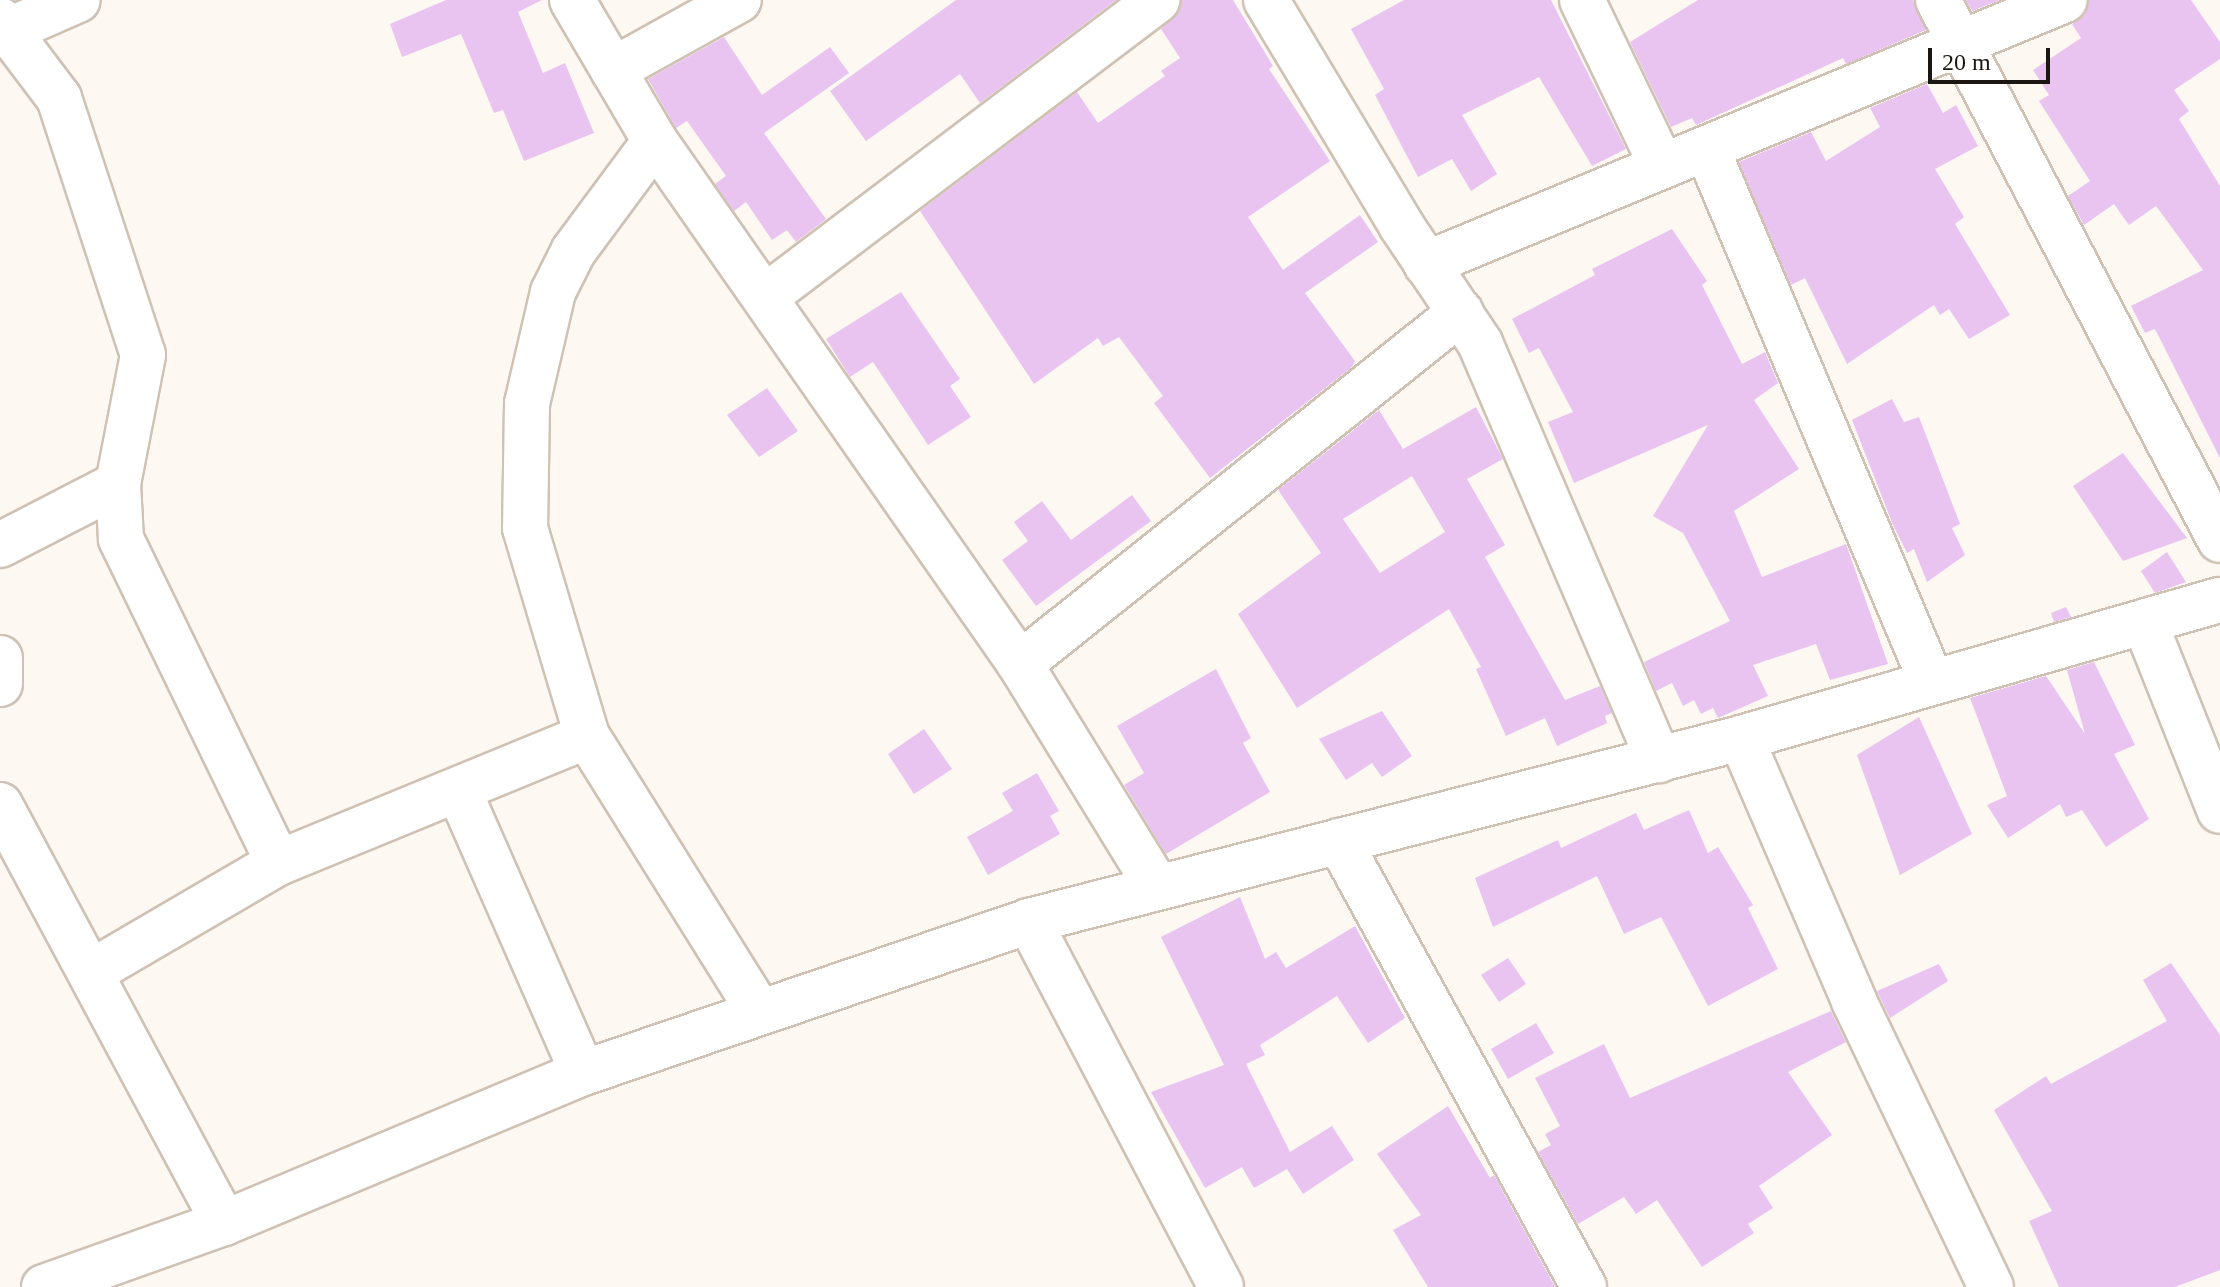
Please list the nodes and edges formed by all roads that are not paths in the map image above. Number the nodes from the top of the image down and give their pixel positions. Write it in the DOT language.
graph roads {
  1 [pos="78,0"];
  2 [pos="572,0"];
  3 [pos="739,0"];
  4 [pos="1157,0"];
  5 [pos="1266,0"];
  6 [pos="1582,0"];
  7 [pos="1938,0"];
  8 [pos="2065,0"];
  9 [pos="3,26"];
  10 [pos="1960,45"];
  11 [pos="613,70"];
  12 [pos="655,141"];
  13 [pos="1707,149"];
  14 [pos="1661,164"];
  15 [pos="1426,264"];
  16 [pos="765,297"];
  17 [pos="1461,312"];
  18 [pos="118,484"];
  19 [pos="2220,540"];
  20 [pos="0,545"];
  21 [pos="2220,600"];
  22 [pos="2145,623"];
  23 [pos="0,658"];
  24 [pos="1020,664"];
  25 [pos="1932,683"];
  26 [pos="0,684"];
  27 [pos="587,736"];
  28 [pos="1741,738"];
  29 [pos="1659,760"];
  30 [pos="459,791"];
  31 [pos="0,805"];
  32 [pos="2220,811"];
  33 [pos="1339,841"];
  34 [pos="278,863"];
  35 [pos="1157,887"];
  36 [pos="1029,921"];
  37 [pos="93,971"];
  38 [pos="758,1010"];
  39 [pos="583,1073"];
  40 [pos="224,1223"];
  41 [pos="1977,1283"];
  42 [pos="44,1287"];
  43 [pos="1221,1287"];
  44 [pos="1584,1287"];
  1 -- 9 [label="street"];
  2 -- 11 [label="street"];
  3 -- 11 [label="street"];
  4 -- 16 [label="street"];
  5 -- 15 [label="street"];
  6 -- 14 [label="street"];
  7 -- 10 [label="street"];
  8 -- 10 [label="street"];
  9 -- 18 [label="street"];
  10 -- 13 [label="street"];
  10 -- 19 [label="street"];
  11 -- 12 [label="street"];
  12 -- 16 [label="street"];
  12 -- 27 [label="street"];
  13 -- 14 [label="street"];
  13 -- 25 [label="street"];
  14 -- 15 [label="street"];
  15 -- 17 [label="street"];
  16 -- 24 [label="street"];
  17 -- 24 [label="street"];
  17 -- 29 [label="street"];
  18 -- 20 [label="street"];
  18 -- 34 [label="street"];
  21 -- 22 [label="street"];
  22 -- 25 [label="street"];
  22 -- 32 [label="street"];
  23 -- 26 [label="street"];
  24 -- 35 [label="street"];
  25 -- 28 [label="street"];
  27 -- 30 [label="street"];
  27 -- 38 [label="street"];
  28 -- 29 [label="street"];
  28 -- 41 [label="street"];
  29 -- 33 [label="street"];
  30 -- 34 [label="street"];
  30 -- 39 [label="street"];
  31 -- 37 [label="street"];
  33 -- 35 [label="street"];
  33 -- 44 [label="street"];
  34 -- 37 [label="street"];
  35 -- 36 [label="street"];
  36 -- 38 [label="street"];
  36 -- 43 [label="street"];
  37 -- 40 [label="street"];
  38 -- 39 [label="street"];
  39 -- 40 [label="street"];
  40 -- 42 [label="street"];
}
